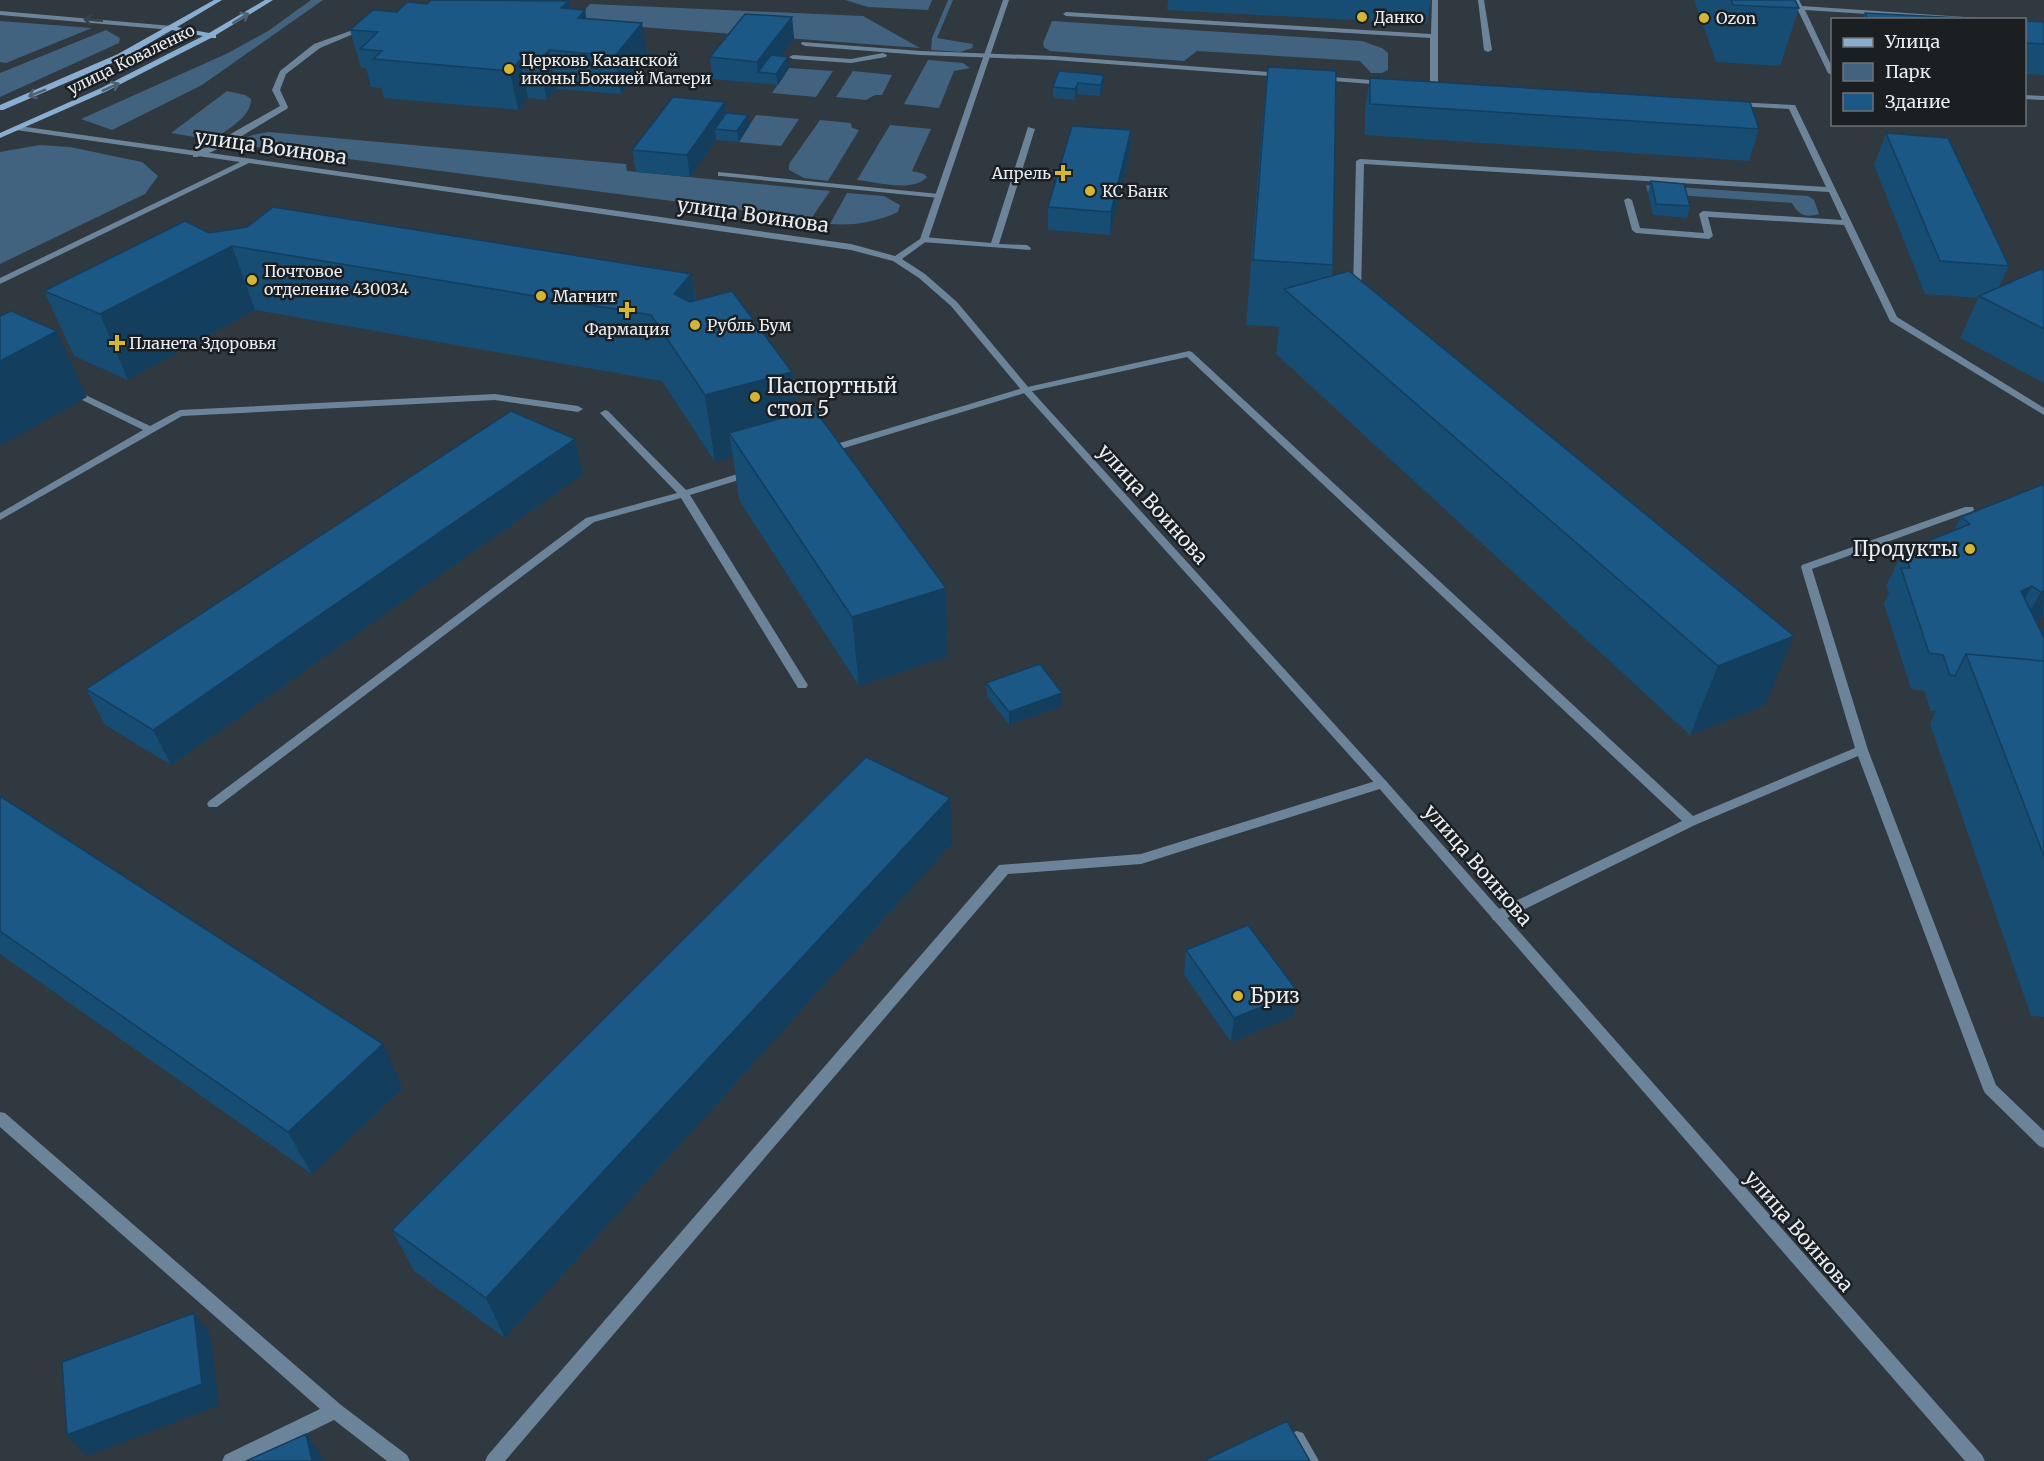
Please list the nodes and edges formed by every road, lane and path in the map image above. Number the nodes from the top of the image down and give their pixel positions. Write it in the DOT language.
graph roads {
  1 [pos="219,0"];
  2 [pos="270,0"];
  3 [pos="1006,0"];
  4 [pos="1435,0"];
  5 [pos="1481,0"];
  6 [pos="1798,4"];
  7 [pos="0,13"];
  8 [pos="1066,14"];
  9 [pos="1980,18"];
  10 [pos="373,26"];
  11 [pos="172,28"];
  12 [pos="213,36"];
  13 [pos="1434,36"];
  14 [pos="805,44"];
  15 [pos="1488,50"];
  16 [pos="899,52"];
  17 [pos="989,54"];
  18 [pos="793,57"];
  19 [pos="1831,69"];
  20 [pos="1292,76"];
  21 [pos="1315,78"];
  22 [pos="1398,84"];
  23 [pos="1422,86"];
  24 [pos="1434,87"];
  25 [pos="1446,87"];
  26 [pos="2026,97"];
  27 [pos="2044,98"];
  28 [pos="1732,104"];
  29 [pos="0,108"];
  30 [pos="0,126"];
  31 [pos="20,128"];
  32 [pos="1031,129"];
  33 [pos="0,136"];
  34 [pos="196,154"];
  35 [pos="246,162"];
  36 [pos="721,174"];
  37 [pos="1830,190"];
  38 [pos="939,196"];
  39 [pos="1628,200"];
  40 [pos="1847,223"];
  41 [pos="924,240"];
  42 [pos="994,246"];
  43 [pos="1027,248"];
  44 [pos="896,259"];
  45 [pos="0,281"];
  46 [pos="1357,292"];
  47 [pos="64,388"];
  48 [pos="1026,390"];
  49 [pos="578,409"];
  50 [pos="2044,412"];
  51 [pos="605,413"];
  52 [pos="150,430"];
  53 [pos="815,454"];
  54 [pos="760,471"];
  55 [pos="684,494"];
  56 [pos="1969,509"];
  57 [pos="0,517"];
  58 [pos="802,685"];
  59 [pos="1862,750"];
  60 [pos="1382,784"];
  61 [pos="213,804"];
  62 [pos="1691,822"];
  63 [pos="1498,916"];
  64 [pos="0,1118"];
  65 [pos="2044,1141"];
  66 [pos="335,1411"];
  67 [pos="1289,1425"];
  68 [pos="231,1461"];
  69 [pos="401,1461"];
  70 [pos="494,1461"];
  71 [pos="1310,1461"];
  72 [pos="1976,1461"];
  1 -- 11 [label="main road, улица Коваленко"];
  12 -- 2 [label="main road, улица Коваленко, one-way"];
  3 -- 17 [label="street"];
  4 -- 13 [label="street"];
  5 -- 15 [label="street"];
  6 -- 9 [label="street"];
  6 -- 19 [label="street"];
  11 -- 7 [label="street, one-way"];
  8 -- 13 [label="street"];
  10 -- 34 [label="street"];
  11 -- 12 [label="main road"];
  11 -- 29 [label="main road, улица Коваленко, one-way"];
  31 -- 12 [label="main road, улица Коваленко, one-way"];
  13 -- 24 [label="street"];
  14 -- 16 [label="street"];
  16 -- 17 [label="street"];
  16 -- 18 [label="street"];
  17 -- 20 [label="street"];
  17 -- 38 [label="street"];
  21 -- 22 [label="street"];
  23 -- 24 [label="street"];
  24 -- 25 [label="street"];
  26 -- 27 [label="street"];
  28 -- 37 [label="street"];
  30 -- 31 [label="main road, улица Воинова"];
  31 -- 33 [label="main road, улица Коваленко"];
  31 -- 34 [label="street, улица Воинова"];
  32 -- 42 [label="street"];
  34 -- 35 [label="street, улица Воинова"];
  35 -- 44 [label="street, улица Воинова"];
  35 -- 45 [label="street"];
  36 -- 38 [label="street"];
  37 -- 40 [label="street"];
  37 -- 46 [label="street"];
  38 -- 41 [label="street"];
  39 -- 40 [label="street"];
  40 -- 50 [label="street"];
  41 -- 42 [label="street"];
  41 -- 44 [label="street"];
  42 -- 43 [label="street"];
  44 -- 48 [label="street, улица Воинова"];
  47 -- 52 [label="street"];
  48 -- 53 [label="street"];
  48 -- 60 [label="street, улица Воинова"];
  48 -- 62 [label="street"];
  49 -- 52 [label="street"];
  51 -- 55 [label="street"];
  52 -- 57 [label="street"];
  54 -- 55 [label="street"];
  55 -- 58 [label="street"];
  55 -- 61 [label="street"];
  56 -- 59 [label="street"];
  59 -- 62 [label="street"];
  59 -- 65 [label="street"];
  60 -- 63 [label="street, улица Воинова"];
  60 -- 70 [label="street"];
  62 -- 63 [label="street"];
  63 -- 72 [label="street, улица Воинова"];
  64 -- 66 [label="street"];
  66 -- 68 [label="street"];
  66 -- 69 [label="street"];
  67 -- 71 [label="street"];
}
